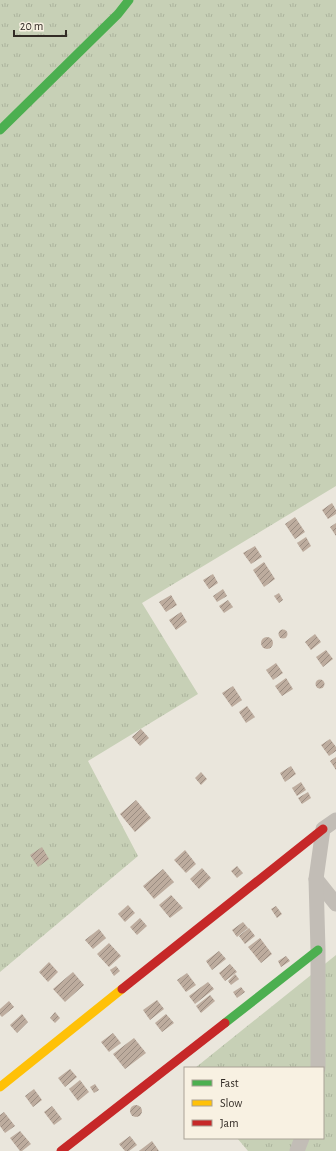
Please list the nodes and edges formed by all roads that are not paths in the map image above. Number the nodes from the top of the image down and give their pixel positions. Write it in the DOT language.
graph roads {
  1 [pos="128,0"];
  2 [pos="0,130"];
  3 [pos="336,820"];
  4 [pos="323,830"];
  5 [pos="316,879"];
  6 [pos="336,904"];
  7 [pos="318,950"];
  8 [pos="318,1067"];
  9 [pos="0,1087"];
  10 [pos="302,1139"];
  11 [pos="61,1151"];
  12 [pos="297,1151"];
  1 -- 2 [label="street"];
  3 -- 4 [label="street"];
  4 -- 5 [label="street"];
  4 -- 9 [label="street"];
  5 -- 6 [label="street"];
  5 -- 7 [label="street"];
  7 -- 8 [label="street"];
  7 -- 11 [label="street"];
  10 -- 12 [label="street"];
}
